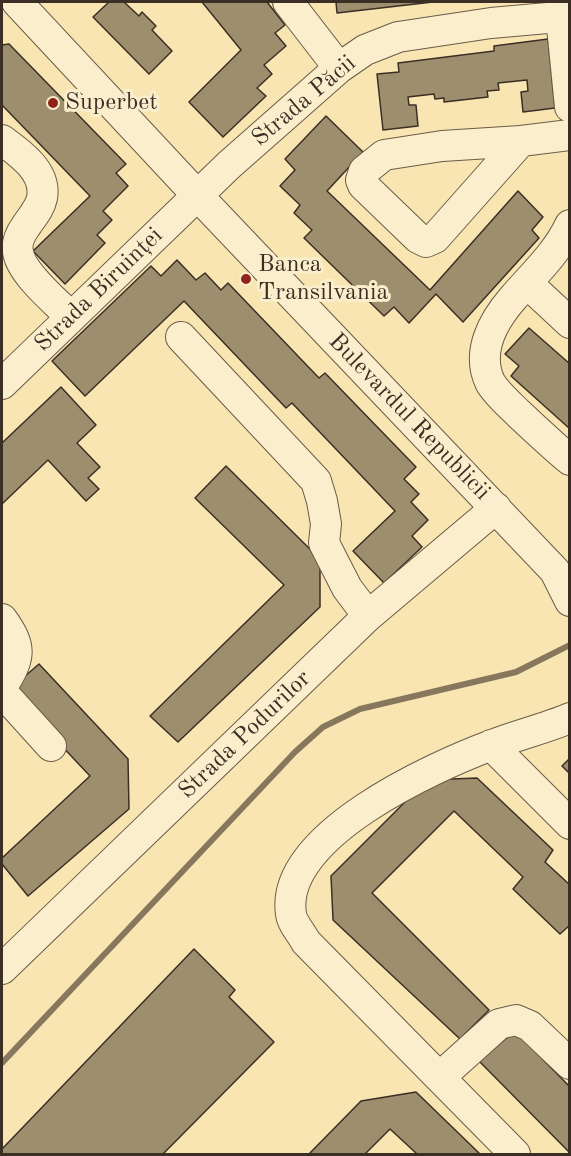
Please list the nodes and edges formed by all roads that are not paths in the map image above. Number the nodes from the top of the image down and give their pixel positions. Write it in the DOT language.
graph roads {
  1 [pos="17,2"];
  2 [pos="288,2"];
  3 [pos="490,12"];
  4 [pos="565,16"];
  5 [pos="339,68"];
  6 [pos="570,107"];
  7 [pos="570,135"];
  8 [pos="2,140"];
  9 [pos="521,141"];
  10 [pos="197,195"];
  11 [pos="570,225"];
  12 [pos="527,283"];
  13 [pos="70,316"];
  14 [pos="570,323"];
  15 [pos="181,338"];
  16 [pos="2,384"];
  17 [pos="570,460"];
  18 [pos="496,508"];
  19 [pos="562,574"];
  20 [pos="570,601"];
  21 [pos="368,616"];
  22 [pos="2,619"];
  23 [pos="2,689"];
  24 [pos="570,718"];
  25 [pos="491,745"];
  26 [pos="51,746"];
  27 [pos="570,824"];
  28 [pos="2,969"];
  29 [pos="566,1053"];
  30 [pos="440,1077"];
  31 [pos="515,1155"];
  1 -- 10 [label="street, Bulevardul Republicii"];
  2 -- 5 [label="street"];
  3 -- 4 [label="street, Strada Păcii"];
  3 -- 5 [label="street, Strada Păcii"];
  4 -- 6 [label="street"];
  5 -- 10 [label="street, Strada Păcii"];
  7 -- 9 [label="street"];
  8 -- 13 [label="street"];
  9 -- 9 [label="street"];
  10 -- 13 [label="street, Strada Biruinței"];
  10 -- 18 [label="street, Bulevardul Republicii"];
  11 -- 12 [label="street"];
  12 -- 14 [label="street"];
  12 -- 17 [label="street"];
  13 -- 16 [label="street, Strada Biruinței"];
  15 -- 21 [label="street"];
  18 -- 19 [label="street, Bulevardul Republicii"];
  18 -- 21 [label="street, Strada Podurilor"];
  19 -- 20 [label="street, Bulevardul Republicii"];
  21 -- 28 [label="street, Strada Podurilor"];
  22 -- 23 [label="street"];
  23 -- 26 [label="street"];
  24 -- 25 [label="street"];
  25 -- 27 [label="street"];
  25 -- 30 [label="street"];
  29 -- 30 [label="street"];
  30 -- 31 [label="street"];
}
